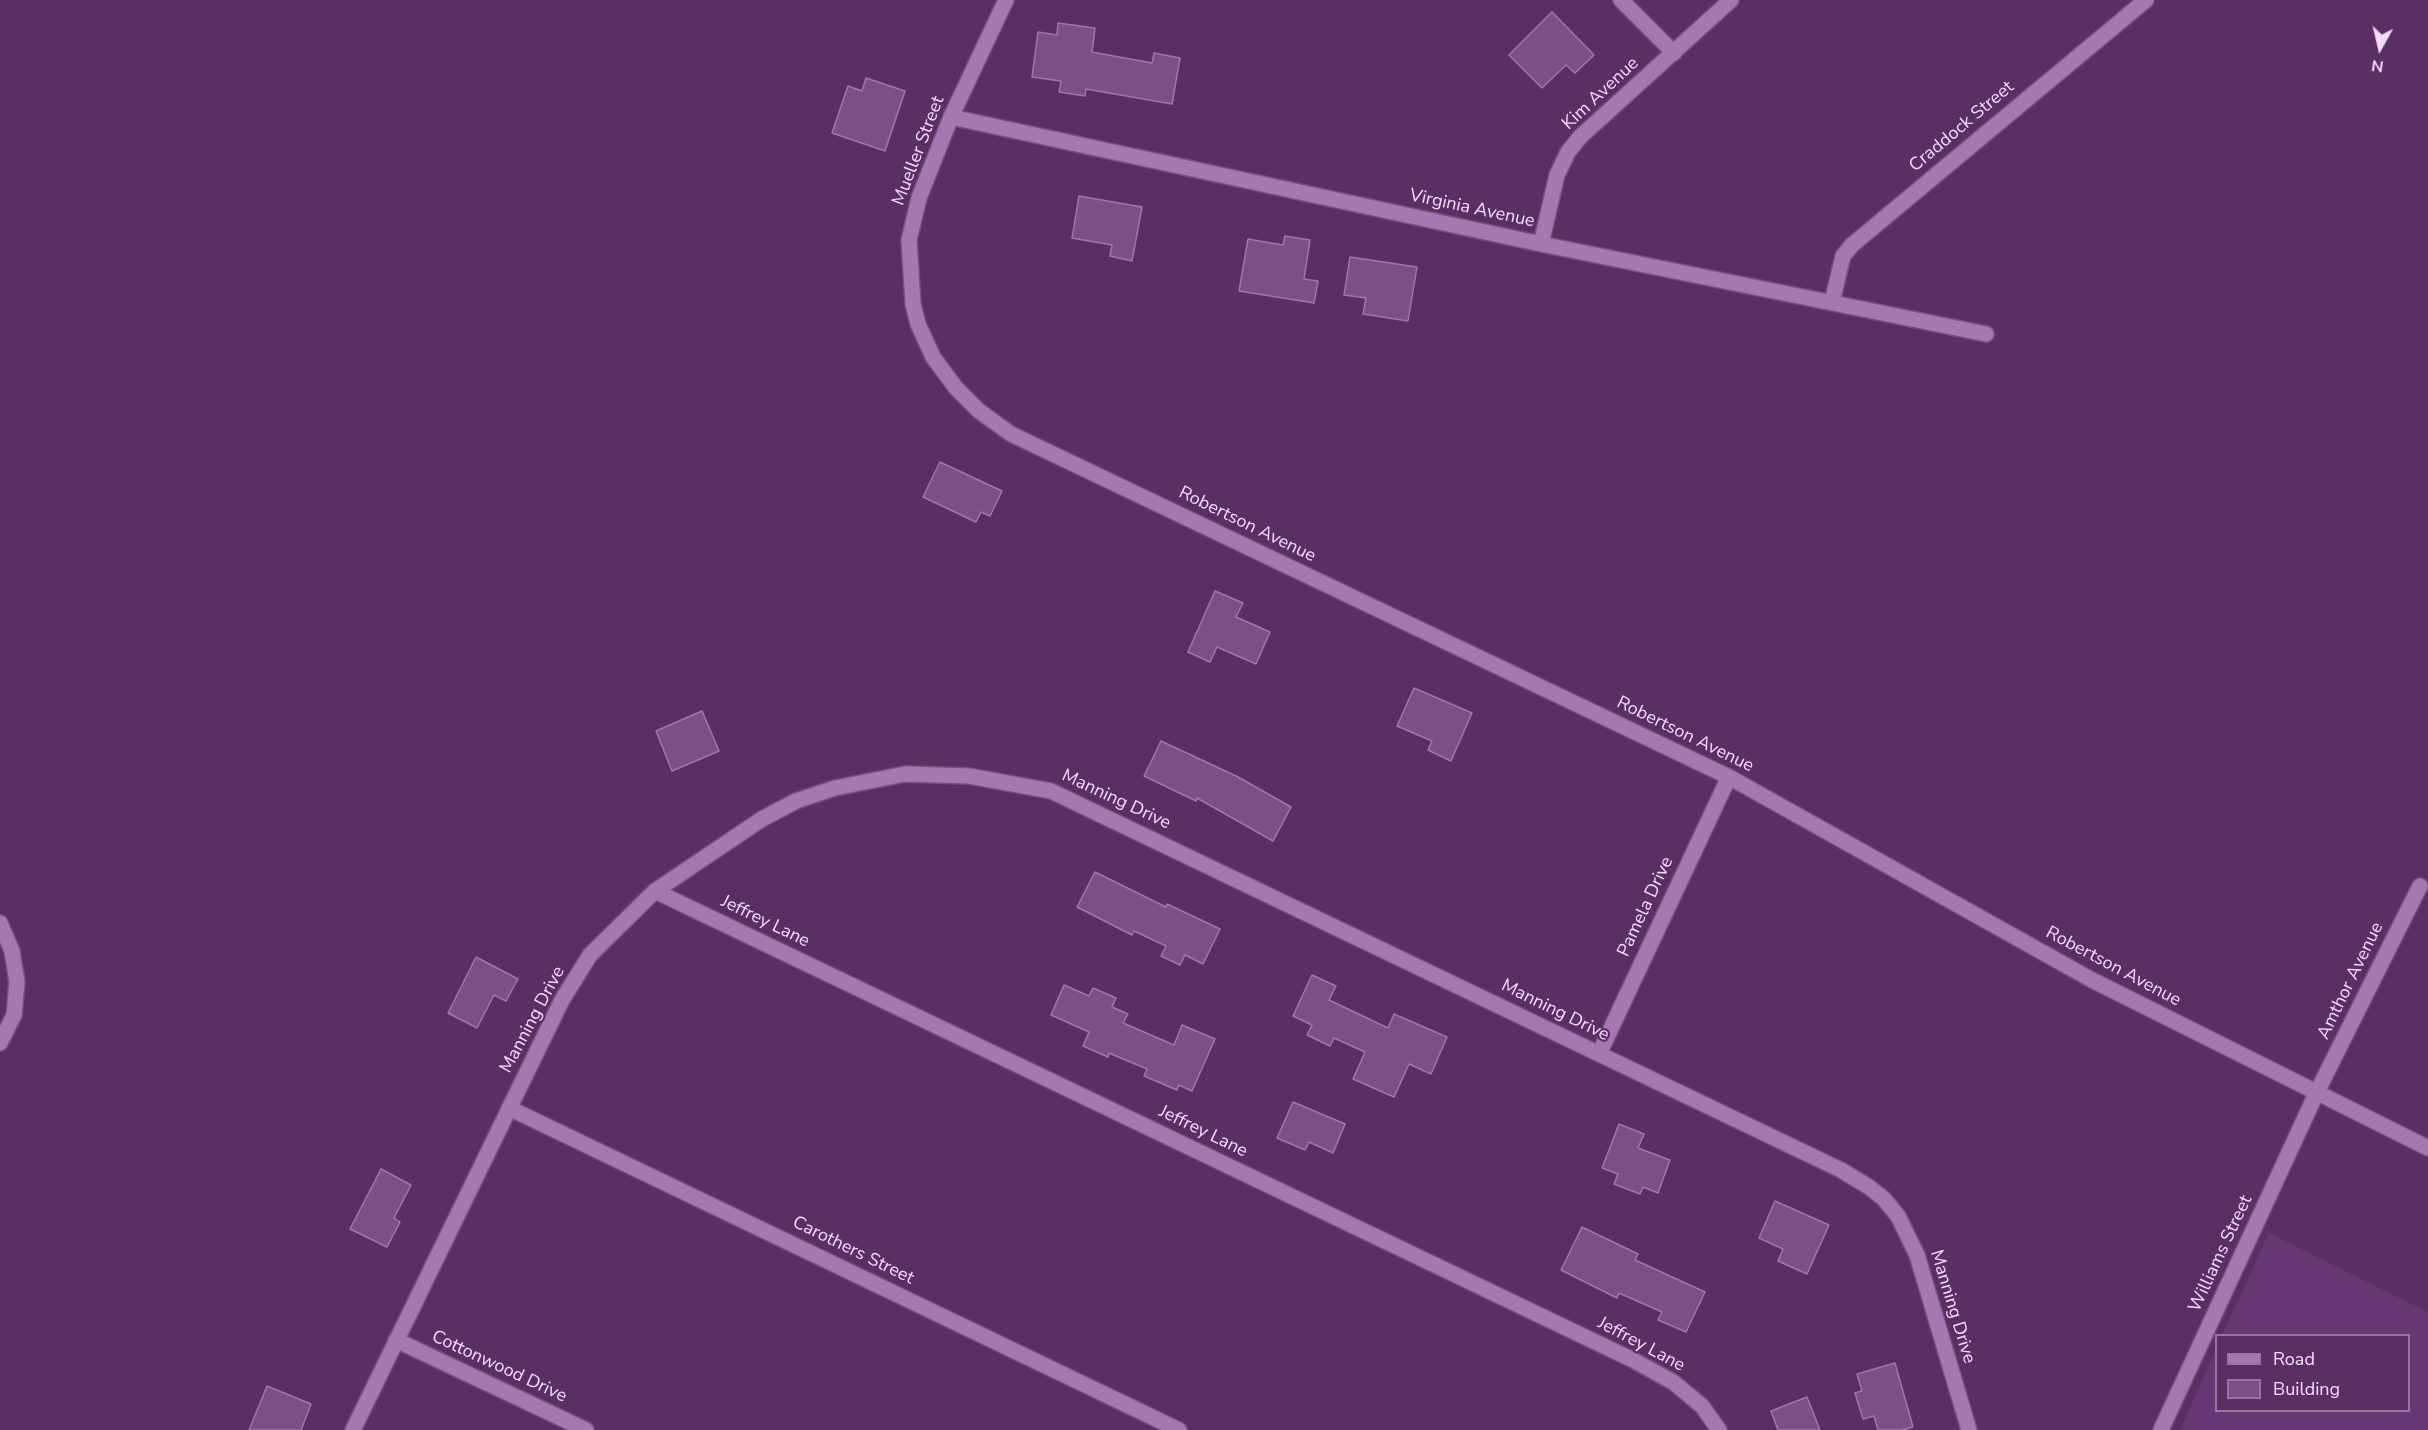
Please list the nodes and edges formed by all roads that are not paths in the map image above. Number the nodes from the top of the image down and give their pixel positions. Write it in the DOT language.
graph roads {
  1 [pos="1006,0"];
  2 [pos="1621,0"];
  3 [pos="1731,0"];
  4 [pos="2146,0"];
  5 [pos="1674,53"];
  6 [pos="951,117"];
  7 [pos="1541,244"];
  8 [pos="1832,302"];
  9 [pos="1986,334"];
  10 [pos="933,357"];
  11 [pos="1729,777"];
  12 [pos="2420,886"];
  13 [pos="655,891"];
  14 [pos="0,923"];
  15 [pos="0,1043"];
  16 [pos="1599,1054"];
  17 [pos="2316,1094"];
  18 [pos="509,1108"];
  19 [pos="2428,1148"];
  20 [pos="396,1340"];
  21 [pos="354,1430"];
  22 [pos="586,1430"];
  23 [pos="1179,1430"];
  24 [pos="1719,1430"];
  25 [pos="1969,1430"];
  26 [pos="2161,1430"];
  1 -- 6 [label="street, Mueller Street"];
  2 -- 5 [label="street"];
  3 -- 5 [label="street, Kim Avenue"];
  4 -- 8 [label="street, Craddock Street"];
  5 -- 7 [label="street, Kim Avenue"];
  6 -- 7 [label="street, Virginia Avenue"];
  6 -- 10 [label="street, Mueller Street"];
  7 -- 8 [label="street, Virginia Avenue"];
  8 -- 9 [label="street, Virginia Avenue"];
  10 -- 11 [label="street, Robertson Avenue"];
  11 -- 16 [label="street, Pamela Drive"];
  11 -- 17 [label="street, Robertson Avenue"];
  12 -- 17 [label="street, Amthor Avenue"];
  13 -- 16 [label="street, Manning Drive"];
  13 -- 18 [label="street, Manning Drive"];
  13 -- 24 [label="street, Jeffrey Lane"];
  14 -- 15 [label="street"];
  16 -- 25 [label="street, Manning Drive"];
  17 -- 19 [label="street, Robertson Avenue"];
  17 -- 26 [label="street, Williams Street"];
  18 -- 20 [label="street, Manning Drive"];
  18 -- 23 [label="street, Carothers Street"];
  20 -- 21 [label="street, Manning Drive"];
  20 -- 22 [label="street, Cottonwood Drive"];
}
